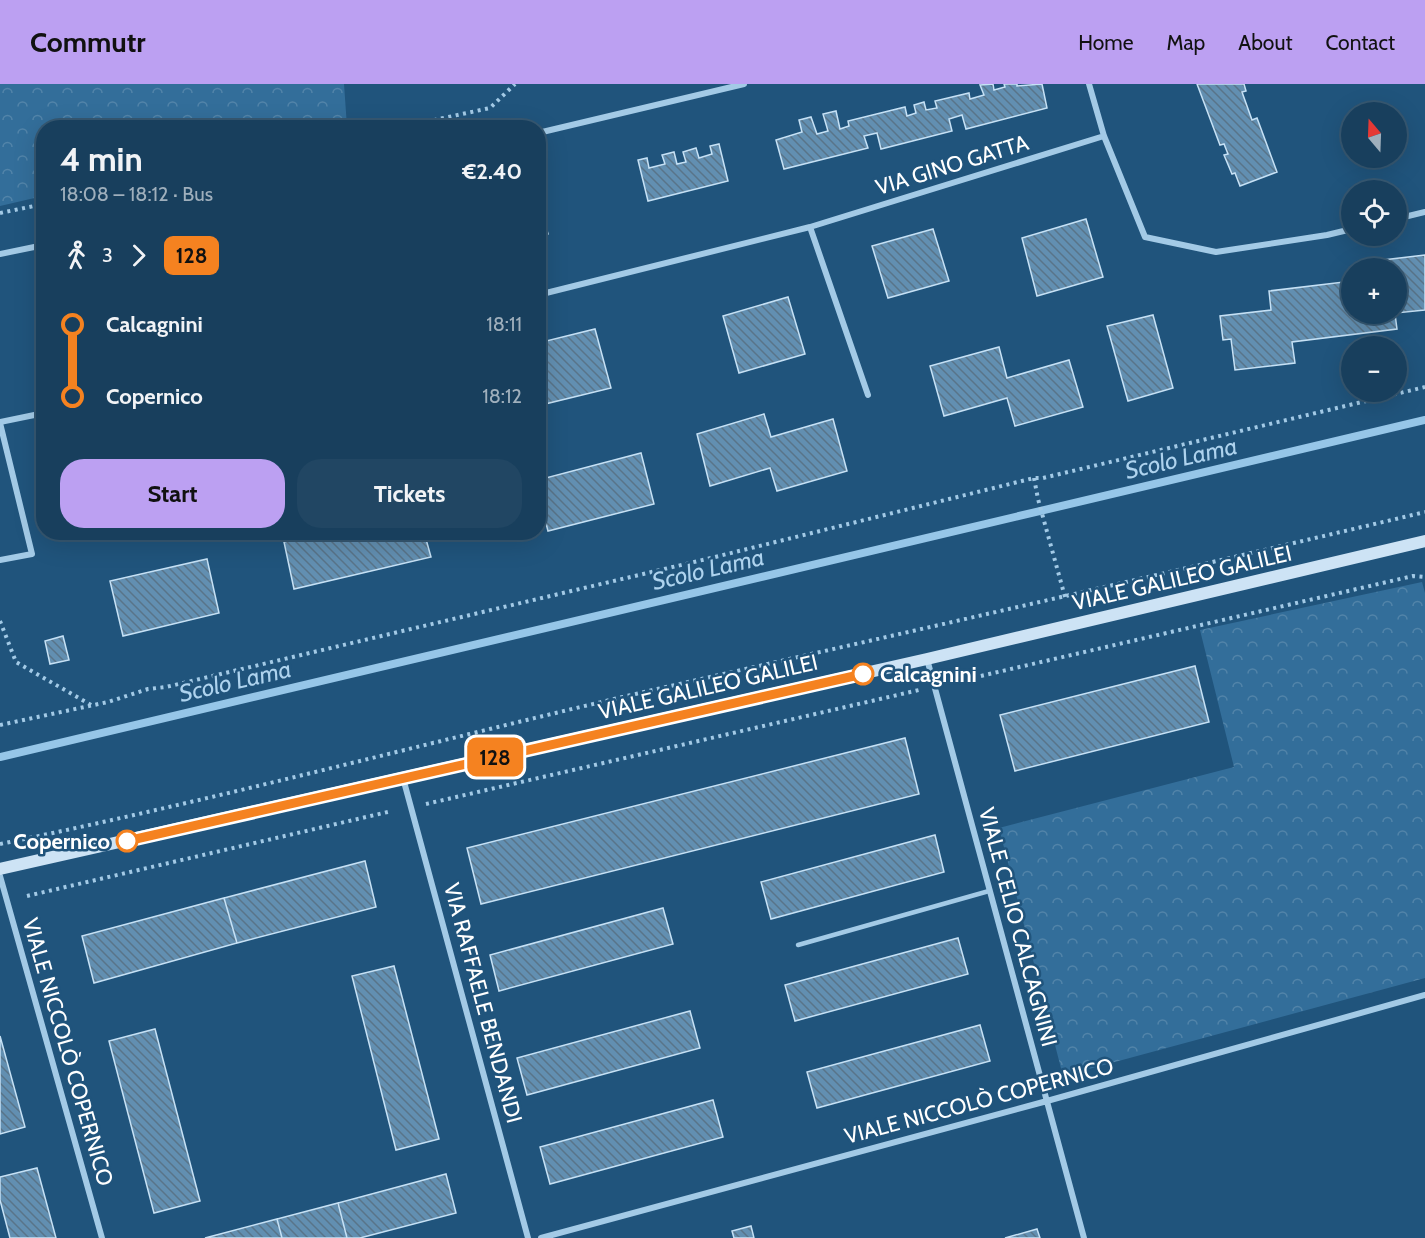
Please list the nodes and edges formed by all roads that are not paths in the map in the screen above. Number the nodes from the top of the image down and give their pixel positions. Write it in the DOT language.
graph roads {
  1 [pos="744,84"];
  2 [pos="1089,84"];
  3 [pos="546,131"];
  4 [pos="1104,136"];
  5 [pos="1425,212"];
  6 [pos="1407,216"];
  7 [pos="810,227"];
  8 [pos="1341,232"];
  9 [pos="36,247"];
  10 [pos="0,254"];
  11 [pos="546,293"];
  12 [pos="868,395"];
  13 [pos="36,414"];
  14 [pos="0,423"];
  15 [pos="1425,542"];
  16 [pos="0,560"];
  17 [pos="927,659"];
  18 [pos="403,778"];
  19 [pos="0,869"];
  20 [pos="0,876"];
  21 [pos="989,891"];
  22 [pos="798,945"];
  23 [pos="1425,995"];
  24 [pos="1047,1101"];
  25 [pos="102,1238"];
  26 [pos="528,1238"];
  27 [pos="541,1238"];
  28 [pos="1084,1238"];
  1 -- 3 [label="street"];
  2 -- 4 [label="street"];
  4 -- 7 [label="street, VIA GINO GATTA"];
  4 -- 8 [label="street"];
  5 -- 6 [label="street"];
  7 -- 11 [label="street, VIA GINO GATTA"];
  7 -- 12 [label="street"];
  9 -- 10 [label="street"];
  13 -- 14 [label="street"];
  14 -- 16 [label="street"];
  15 -- 17 [label="street, VIALE GALILEO GALILEI"];
  17 -- 18 [label="street, VIALE GALILEO GALILEI"];
  17 -- 21 [label="street, VIALE CELIO CALCAGNINI"];
  18 -- 19 [label="street, VIALE GALILEO GALILEI"];
  18 -- 26 [label="street, VIA RAFFAELE BENDANDI"];
  20 -- 25 [label="street, VIALE NICCOLÒ COPERNICO"];
  21 -- 22 [label="lane"];
  21 -- 24 [label="street, VIALE CELIO CALCAGNINI"];
  23 -- 24 [label="street, VIALE NICCOLÒ COPERNICO"];
  24 -- 27 [label="street, VIALE NICCOLÒ COPERNICO"];
  24 -- 28 [label="street, VIALE CELIO CALCAGNINI"];
}
